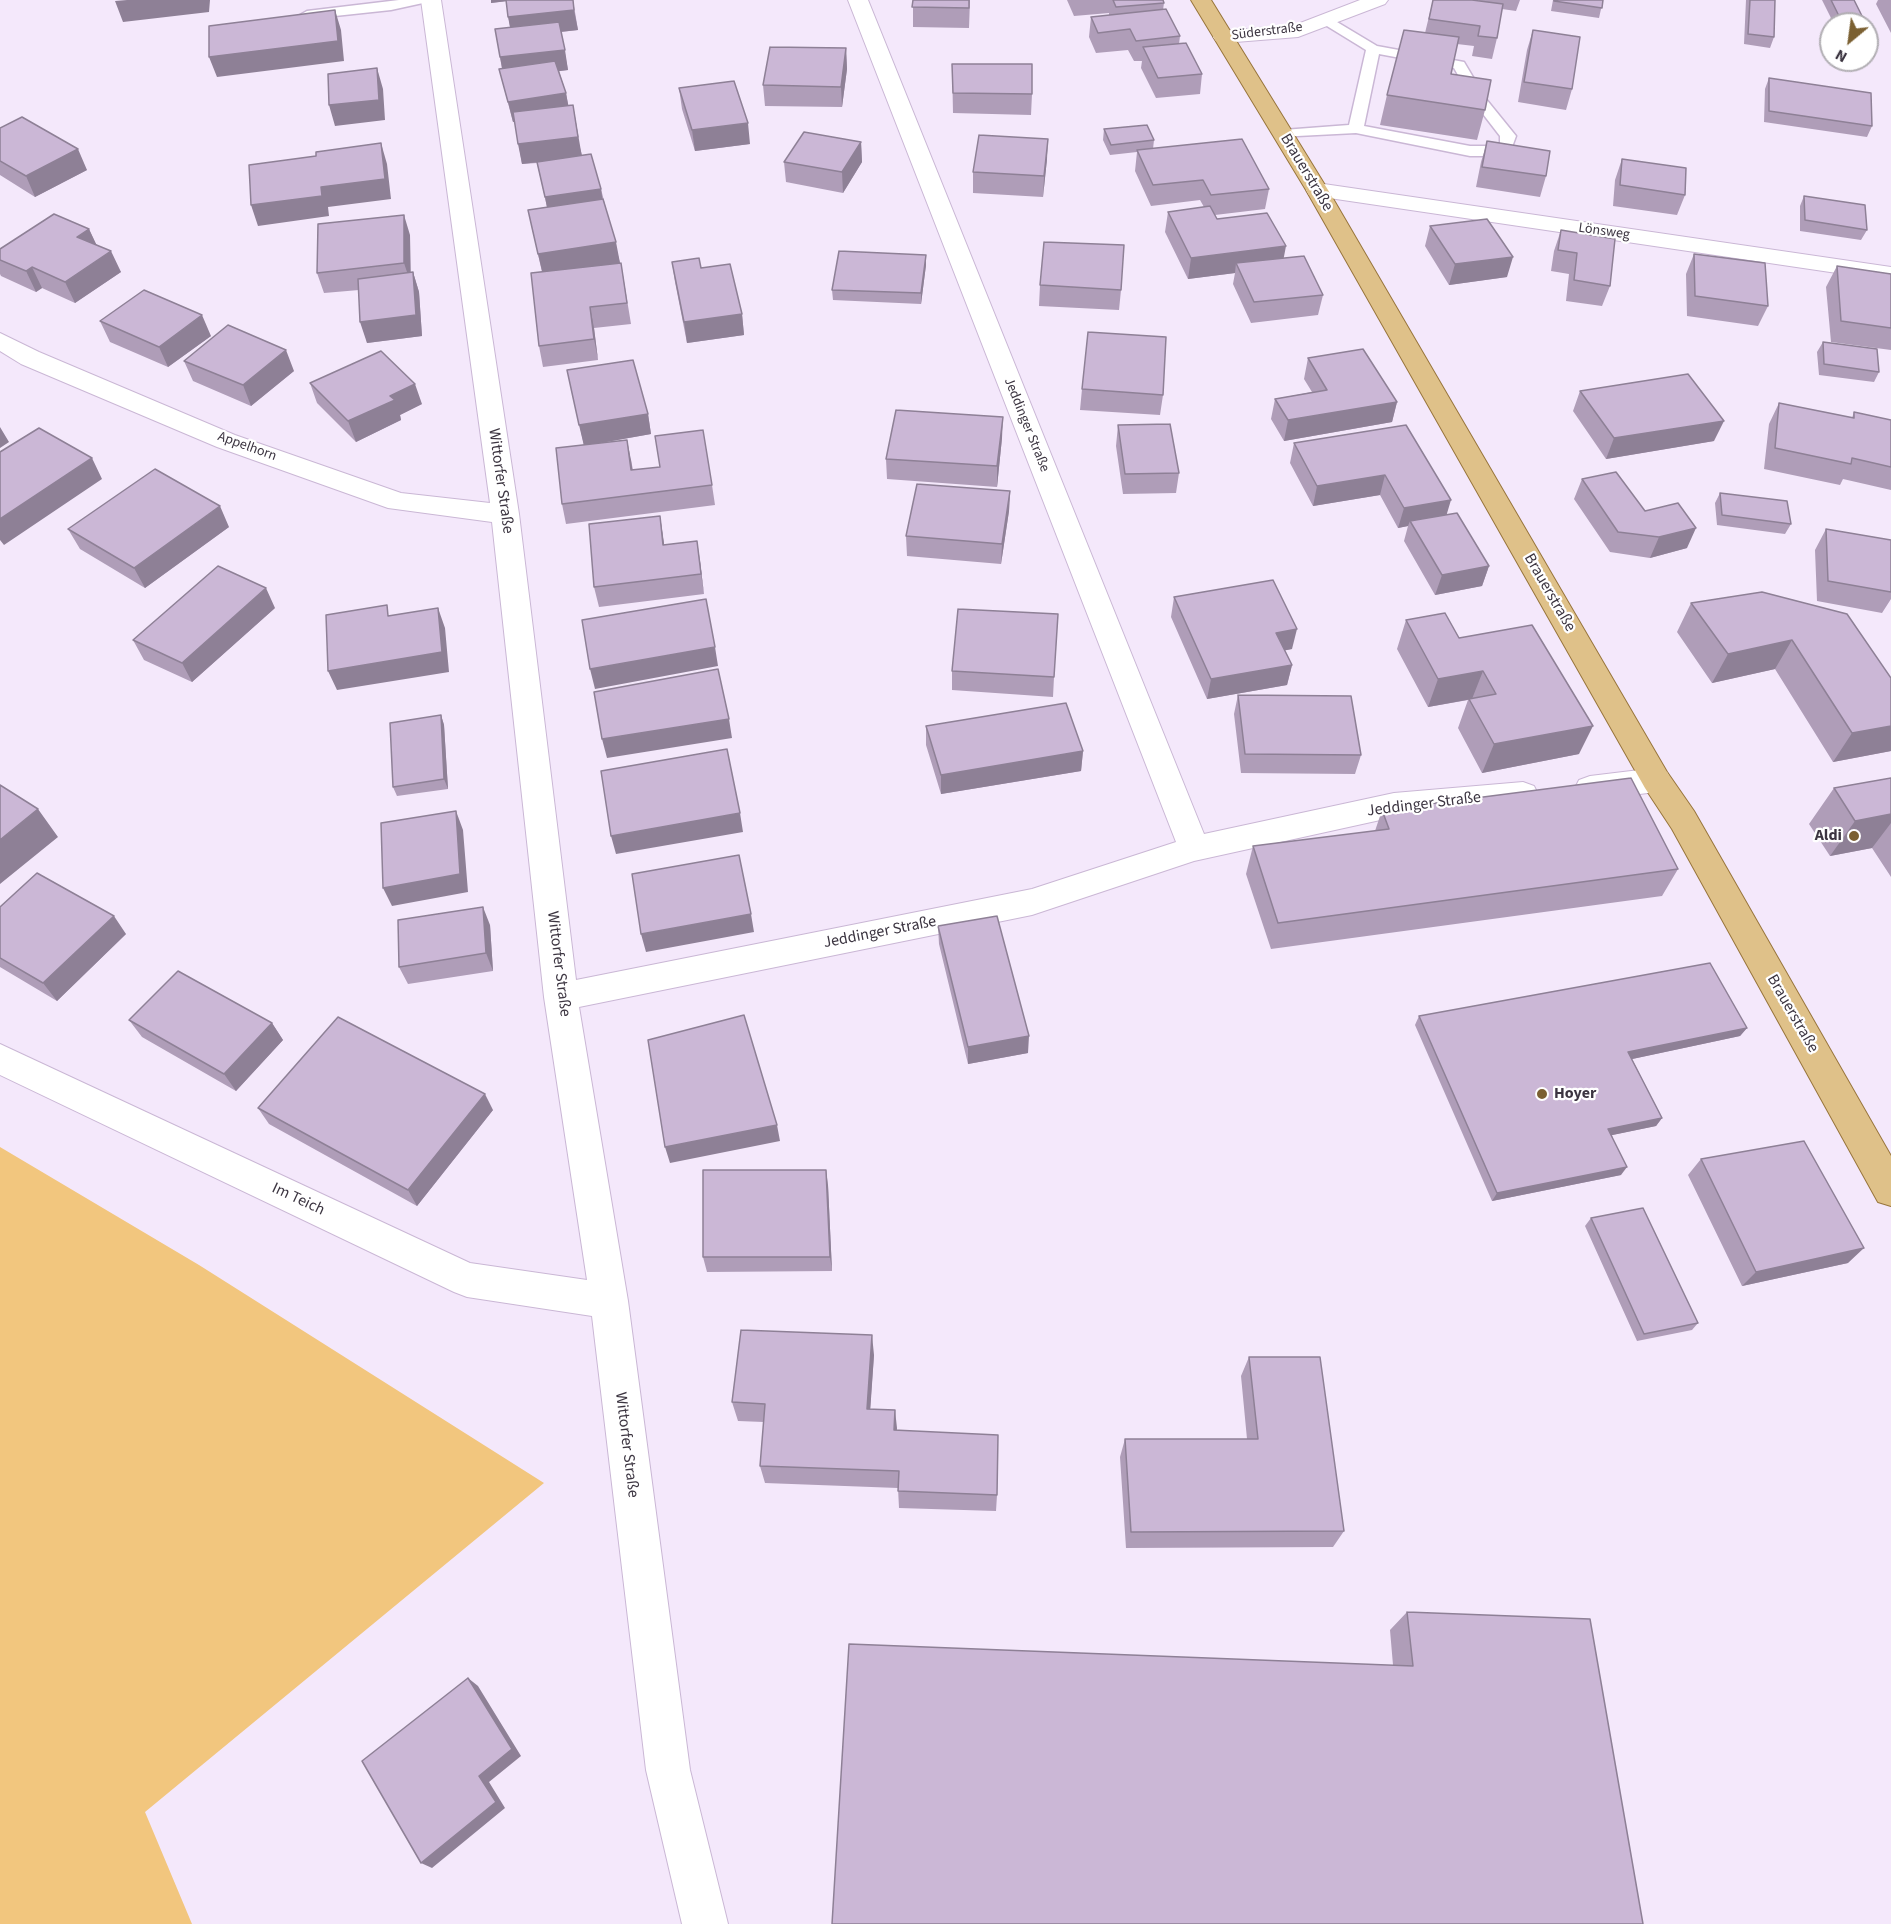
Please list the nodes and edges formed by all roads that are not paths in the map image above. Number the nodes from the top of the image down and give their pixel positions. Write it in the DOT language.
graph roads {
  1 [pos="418,0"];
  2 [pos="431,0"];
  3 [pos="858,0"];
  4 [pos="1201,0"];
  5 [pos="1378,0"];
  6 [pos="297,16"];
  7 [pos="1326,20"];
  8 [pos="1223,37"];
  9 [pos="1373,49"];
  10 [pos="1356,129"];
  11 [pos="1283,134"];
  12 [pos="1317,190"];
  13 [pos="1891,274"];
  14 [pos="0,341"];
  15 [pos="506,514"];
  16 [pos="1656,780"];
  17 [pos="1194,849"];
  18 [pos="561,997"];
  19 [pos="0,1059"];
  20 [pos="1891,1190"];
  21 [pos="609,1301"];
  22 [pos="705,1924"];
  1 -- 6 [label="lane"];
  2 -- 15 [label="street, Wittorfer Straße"];
  3 -- 17 [label="street, Jeddinger Straße"];
  4 -- 8 [label="main road, Brauerstraße"];
  5 -- 7 [label="street, Süderstraße"];
  7 -- 8 [label="street, Süderstraße"];
  7 -- 9 [label="lane"];
  8 -- 11 [label="main road, Brauerstraße"];
  9 -- 10 [label="lane"];
  9 -- 10 [label="lane"];
  10 -- 11 [label="lane"];
  11 -- 12 [label="main road, Brauerstraße"];
  12 -- 13 [label="street, Lönsweg"];
  12 -- 16 [label="main road, Brauerstraße"];
  14 -- 15 [label="street, Appelhorn"];
  15 -- 18 [label="street, Wittorfer Straße"];
  16 -- 17 [label="street, Jeddinger Straße"];
  16 -- 20 [label="main road, Brauerstraße"];
  17 -- 18 [label="street, Jeddinger Straße"];
  18 -- 21 [label="street, Wittorfer Straße"];
  19 -- 21 [label="street, Im Teich"];
  21 -- 22 [label="street, Wittorfer Straße"];
}
